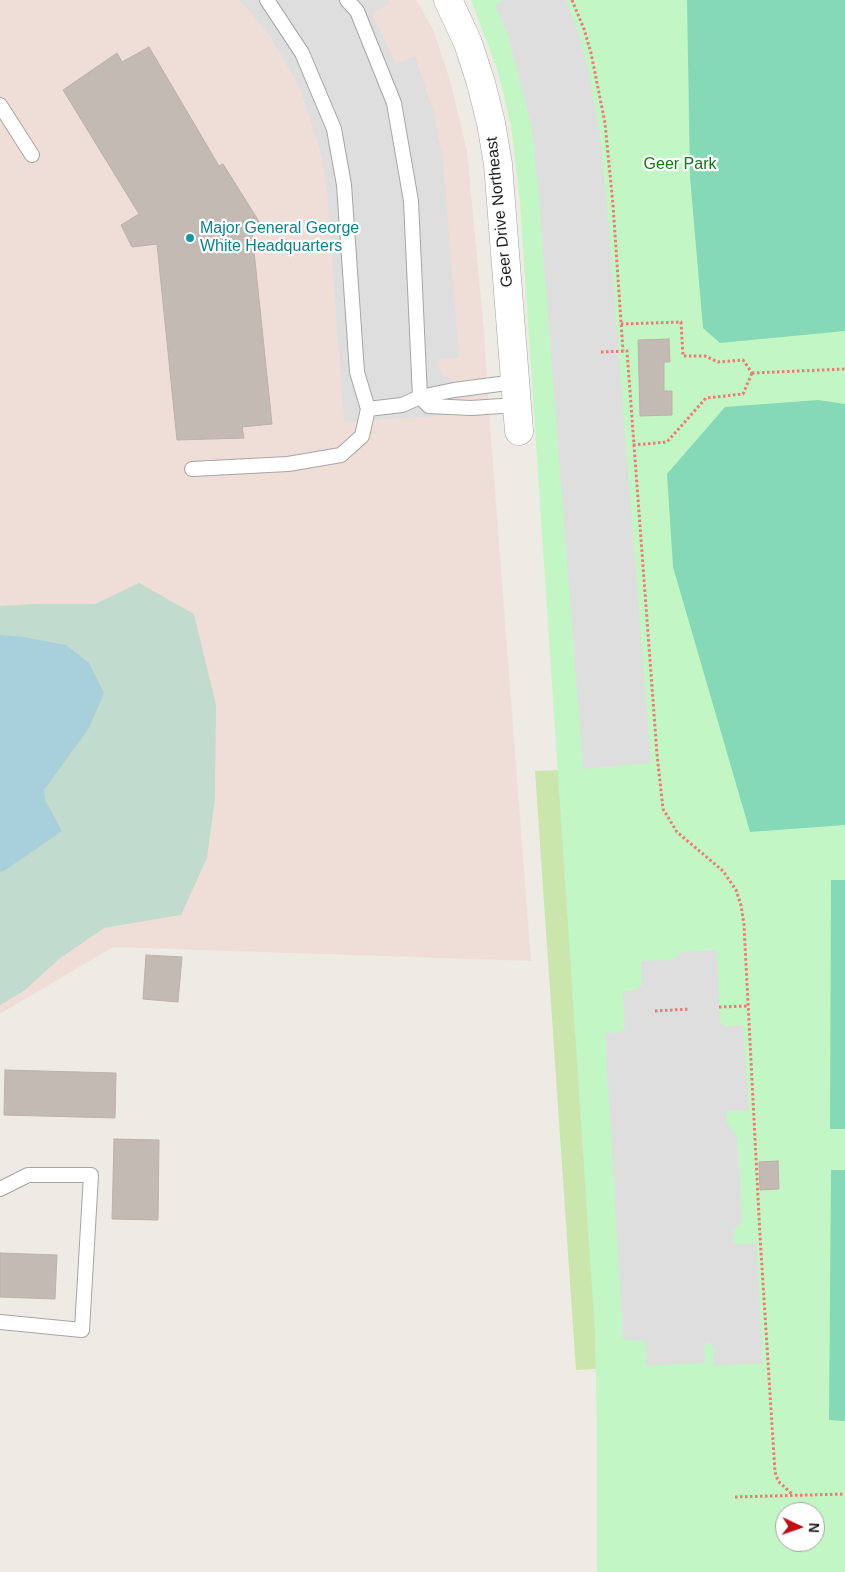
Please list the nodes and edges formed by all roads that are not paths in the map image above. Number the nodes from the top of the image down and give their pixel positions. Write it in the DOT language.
graph roads {
  1 [pos="267,0"];
  2 [pos="347,0"];
  3 [pos="448,0"];
  4 [pos="0,105"];
  5 [pos="32,155"];
  6 [pos="420,397"];
  7 [pos="517,406"];
  8 [pos="368,409"];
  9 [pos="192,469"];
  10 [pos="0,1189"];
  11 [pos="0,1322"];
  1 -- 8 [label="lane"];
  2 -- 6 [label="lane"];
  3 -- 7 [label="street, Geer Drive Northeast"];
  4 -- 5 [label="lane"];
  6 -- 7 [label="lane"];
  6 -- 7 [label="lane"];
  6 -- 8 [label="lane"];
  8 -- 9 [label="lane"];
  10 -- 11 [label="lane"];
}
